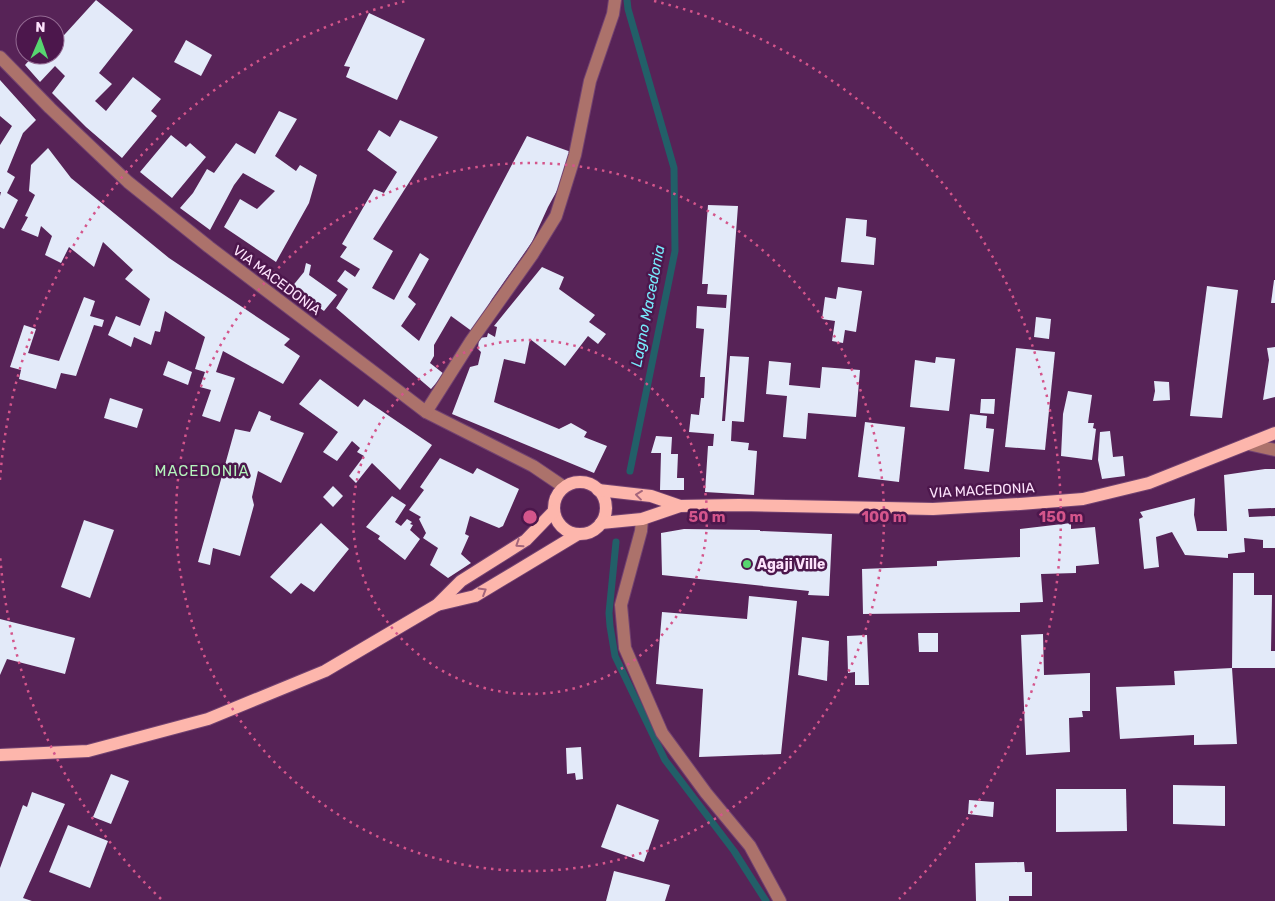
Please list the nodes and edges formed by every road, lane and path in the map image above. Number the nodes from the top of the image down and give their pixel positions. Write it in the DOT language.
graph roads {
  1 [pos="615,0"];
  2 [pos="0,57"];
  3 [pos="426,412"];
  4 [pos="1275,433"];
  5 [pos="1248,444"];
  6 [pos="1275,450"];
  7 [pos="564,488"];
  8 [pos="598,490"];
  9 [pos="680,506"];
  10 [pos="554,511"];
  11 [pos="642,519"];
  12 [pos="601,523"];
  13 [pos="578,534"];
  14 [pos="437,605"];
  15 [pos="0,755"];
  16 [pos="780,901"];
  1 -- 3 [label="street"];
  2 -- 3 [label="street, VIA MACEDONIA"];
  3 -- 7 [label="street, VIA MACEDONIA"];
  4 -- 5 [label="main road, VIA MACEDONIA"];
  5 -- 6 [label="street"];
  5 -- 9 [label="main road, VIA MACEDONIA"];
  7 -- 8 [label="main road"];
  7 -- 10 [label="main road"];
  9 -- 8 [label="main road, VIA MACEDONIA, one-way"];
  8 -- 12 [label="main road"];
  9 -- 11 [label="main road, VIA MACEDONIA"];
  10 -- 13 [label="main road"];
  10 -- 14 [label="main road, one-way"];
  11 -- 12 [label="main road, VIA MACEDONIA"];
  11 -- 16 [label="street"];
  12 -- 13 [label="main road"];
  14 -- 13 [label="main road, one-way"];
  14 -- 15 [label="main road"];
}
